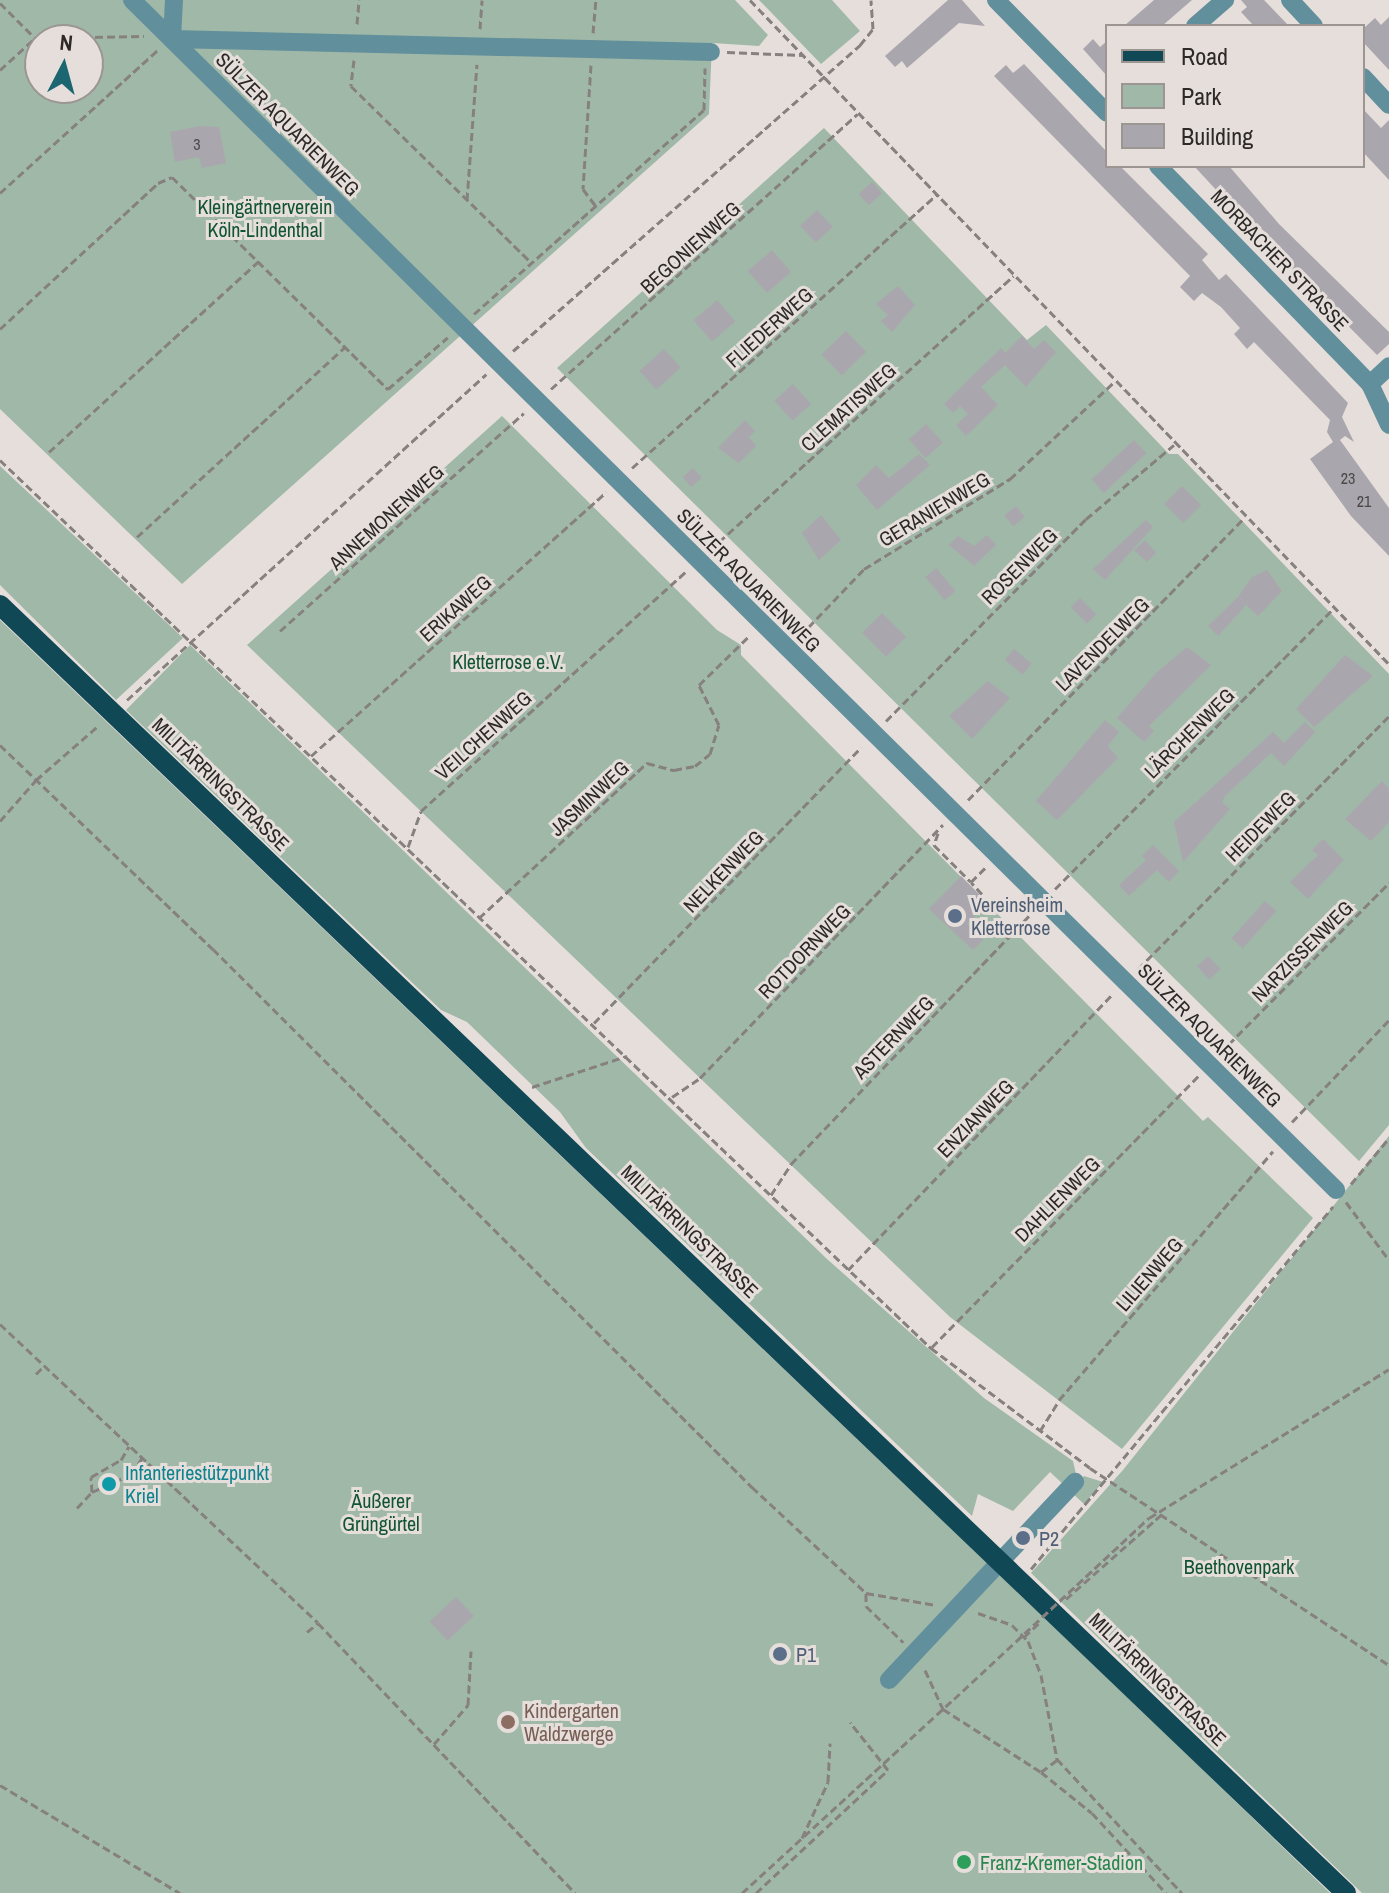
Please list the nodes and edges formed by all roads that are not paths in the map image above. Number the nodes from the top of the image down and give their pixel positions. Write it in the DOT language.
graph roads {
  1 [pos="132,0"];
  2 [pos="174,0"];
  3 [pos="996,0"];
  4 [pos="1225,0"];
  5 [pos="1290,0"];
  6 [pos="1197,24"];
  7 [pos="1312,24"];
  8 [pos="172,39"];
  9 [pos="709,56"];
  10 [pos="1365,79"];
  11 [pos="1389,105"];
  12 [pos="1105,108"];
  13 [pos="1160,168"];
  14 [pos="1389,366"];
  15 [pos="1370,384"];
  16 [pos="1389,425"];
  17 [pos="0,605"];
  18 [pos="1339,1193"];
  19 [pos="1075,1482"];
  20 [pos="1000,1561"];
  21 [pos="889,1680"];
  22 [pos="1346,1893"];
  1 -- 8 [label="street, SÜLZER AQUARIENWEG"];
  2 -- 8 [label="street"];
  3 -- 12 [label="street"];
  4 -- 6 [label="street"];
  5 -- 7 [label="street"];
  8 -- 9 [label="street"];
  8 -- 18 [label="street, SÜLZER AQUARIENWEG"];
  10 -- 11 [label="street"];
  13 -- 15 [label="street, MORBACHER STRASSE"];
  14 -- 15 [label="street"];
  15 -- 16 [label="street, MORBACHER STRASSE"];
  17 -- 20 [label="main road, MILITÄRRINGSTRASSE"];
  19 -- 20 [label="street"];
  20 -- 21 [label="street"];
  20 -- 22 [label="main road, MILITÄRRINGSTRASSE"];
}
